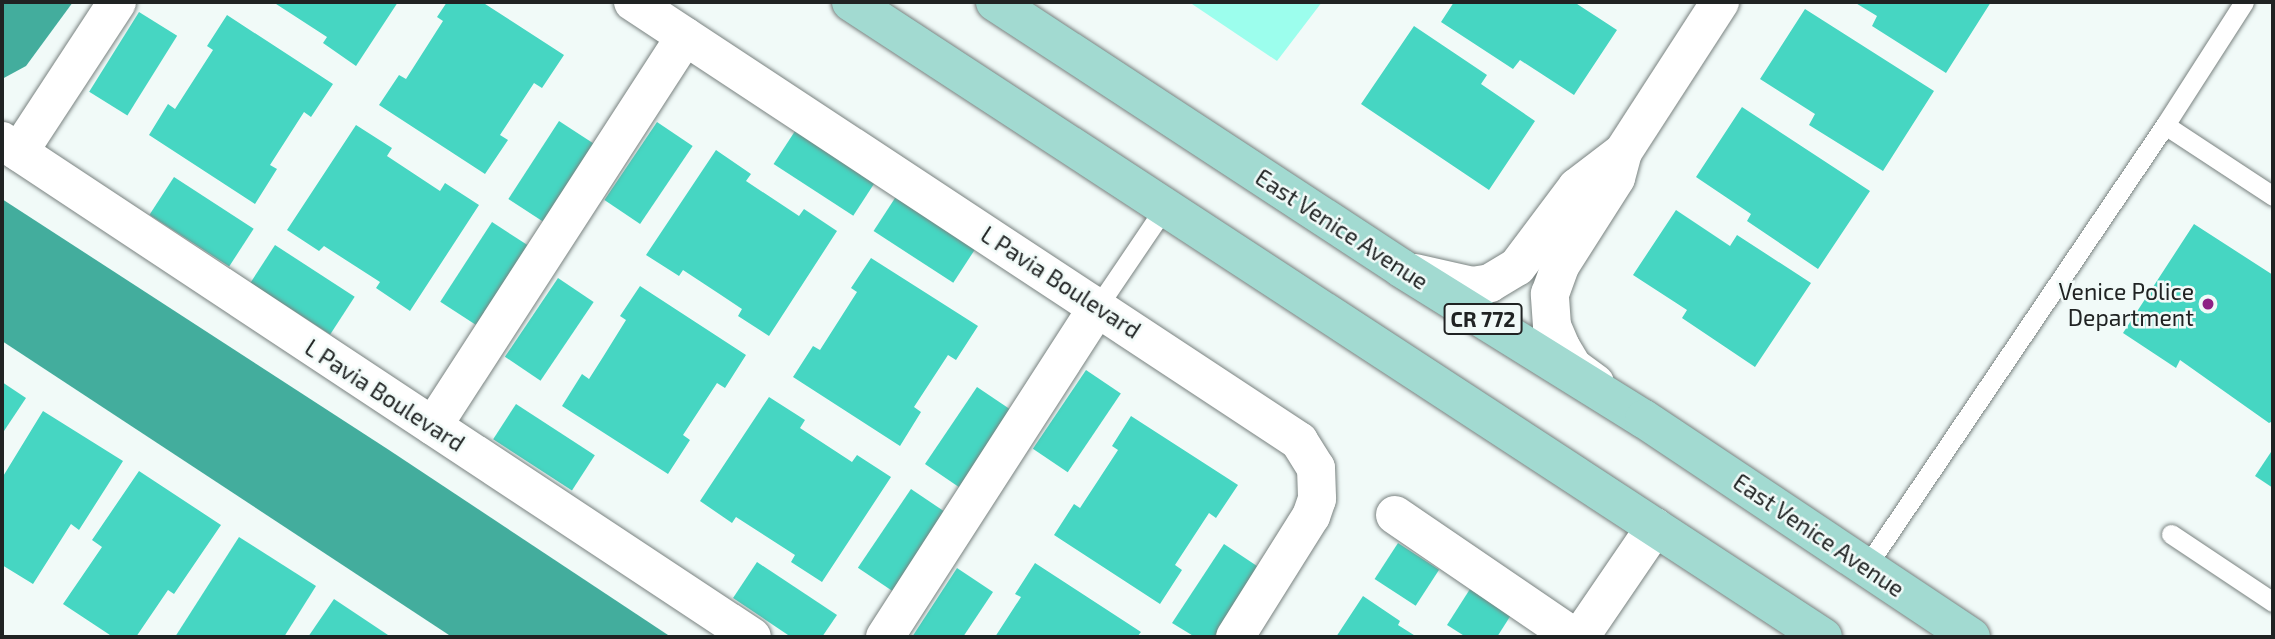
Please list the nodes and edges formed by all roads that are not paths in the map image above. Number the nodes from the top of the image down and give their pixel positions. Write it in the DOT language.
graph roads {
  1 [pos="117,2"];
  2 [pos="633,2"];
  3 [pos="851,2"];
  4 [pos="995,2"];
  5 [pos="1720,2"];
  6 [pos="2244,2"];
  7 [pos="685,36"];
  8 [pos="2165,125"];
  9 [pos="10,147"];
  10 [pos="1623,152"];
  11 [pos="2273,196"];
  12 [pos="1165,207"];
  13 [pos="1401,268"];
  14 [pos="1098,306"];
  15 [pos="1644,419"];
  16 [pos="433,426"];
  17 [pos="1395,515"];
  18 [pos="1655,527"];
  19 [pos="2171,534"];
  20 [pos="1866,567"];
  21 [pos="2273,602"];
  22 [pos="752,637"];
  23 [pos="885,637"];
  24 [pos="1235,637"];
  25 [pos="1574,637"];
  26 [pos="1580,637"];
  27 [pos="1823,637"];
  28 [pos="1971,637"];
  1 -- 9 [label="street, L Pavia Boulevard"];
  2 -- 7 [label="street, L Pavia Boulevard"];
  3 -- 12 [label="main road"];
  4 -- 13 [label="main road, East Venice Avenue / CR 772"];
  5 -- 10 [label="street"];
  6 -- 8 [label="lane"];
  7 -- 14 [label="street, L Pavia Boulevard"];
  7 -- 16 [label="street"];
  8 -- 11 [label="lane"];
  8 -- 20 [label="lane"];
  9 -- 16 [label="street, L Pavia Boulevard"];
  10 -- 13 [label="street"];
  10 -- 15 [label="street"];
  12 -- 14 [label="lane"];
  12 -- 18 [label="main road"];
  13 -- 15 [label="main road, East Venice Avenue / CR 772"];
  14 -- 23 [label="street"];
  14 -- 24 [label="street, L Pavia Boulevard"];
  15 -- 20 [label="main road, East Venice Avenue / CR 772"];
  16 -- 22 [label="street, L Pavia Boulevard"];
  17 -- 25 [label="street"];
  18 -- 26 [label="street"];
  18 -- 27 [label="main road"];
  19 -- 21 [label="lane"];
  20 -- 28 [label="main road, East Venice Avenue / CR 772"];
}
